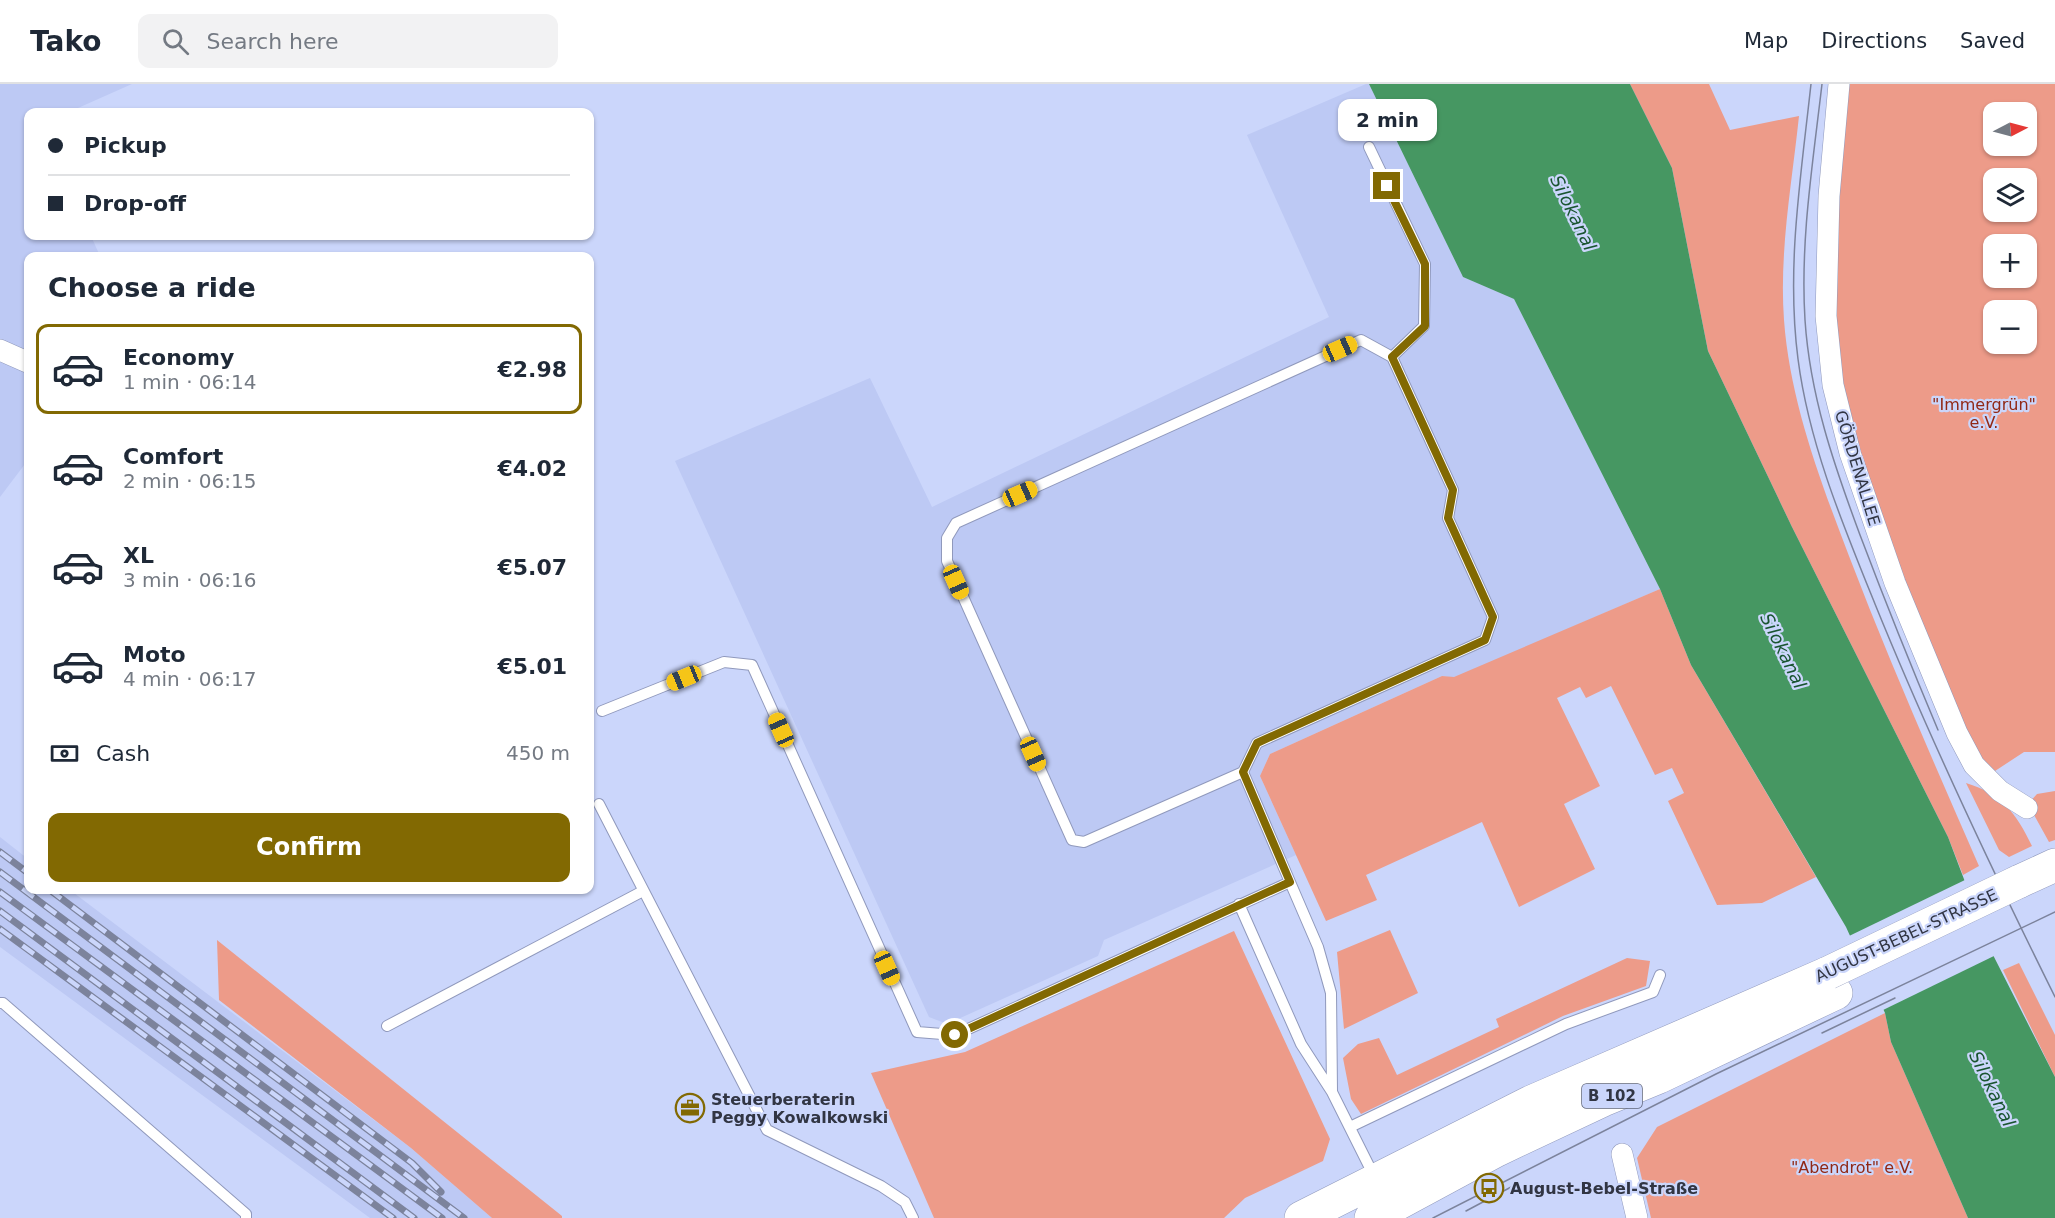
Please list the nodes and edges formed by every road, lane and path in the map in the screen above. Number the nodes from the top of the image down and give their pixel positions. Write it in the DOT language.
graph roads {
  1 [pos="1839,84"];
  2 [pos="1369,147"];
  3 [pos="0,350"];
  4 [pos="1392,357"];
  5 [pos="24,361"];
  6 [pos="602,711"];
  7 [pos="1243,772"];
  8 [pos="599,804"];
  9 [pos="2028,808"];
  10 [pos="2055,865"];
  11 [pos="1290,882"];
  12 [pos="643,891"];
  13 [pos="2034,891"];
  14 [pos="1239,904"];
  15 [pos="1660,975"];
  16 [pos="0,1003"];
  17 [pos="387,1026"];
  18 [pos="1332,1092"];
  19 [pos="1350,1127"];
  20 [pos="1622,1154"];
  21 [pos="1380,1199"];
  22 [pos="246,1218"];
  23 [pos="913,1218"];
  24 [pos="1301,1218"];
  25 [pos="1637,1218"];
  1 -- 9 [label="street, GÖRDENALLEE"];
  2 -- 4 [label="lane"];
  3 -- 5 [label="street"];
  4 -- 7 [label="lane"];
  4 -- 7 [label="lane"];
  6 -- 14 [label="lane"];
  7 -- 11 [label="lane"];
  8 -- 12 [label="lane"];
  10 -- 13 [label="main road, AUGUST-BEBEL-STRASSE / B 102"];
  11 -- 14 [label="lane"];
  11 -- 18 [label="lane"];
  12 -- 17 [label="lane"];
  12 -- 23 [label="lane"];
  13 -- 21 [label="main road, AUGUST-BEBEL-STRASSE / B 102"];
  14 -- 18 [label="lane"];
  15 -- 19 [label="lane"];
  16 -- 22 [label="lane"];
  18 -- 19 [label="lane"];
  19 -- 21 [label="lane"];
  20 -- 25 [label="street"];
  21 -- 24 [label="main road, AUGUST-BEBEL-STRASSE / B 102"];
}
